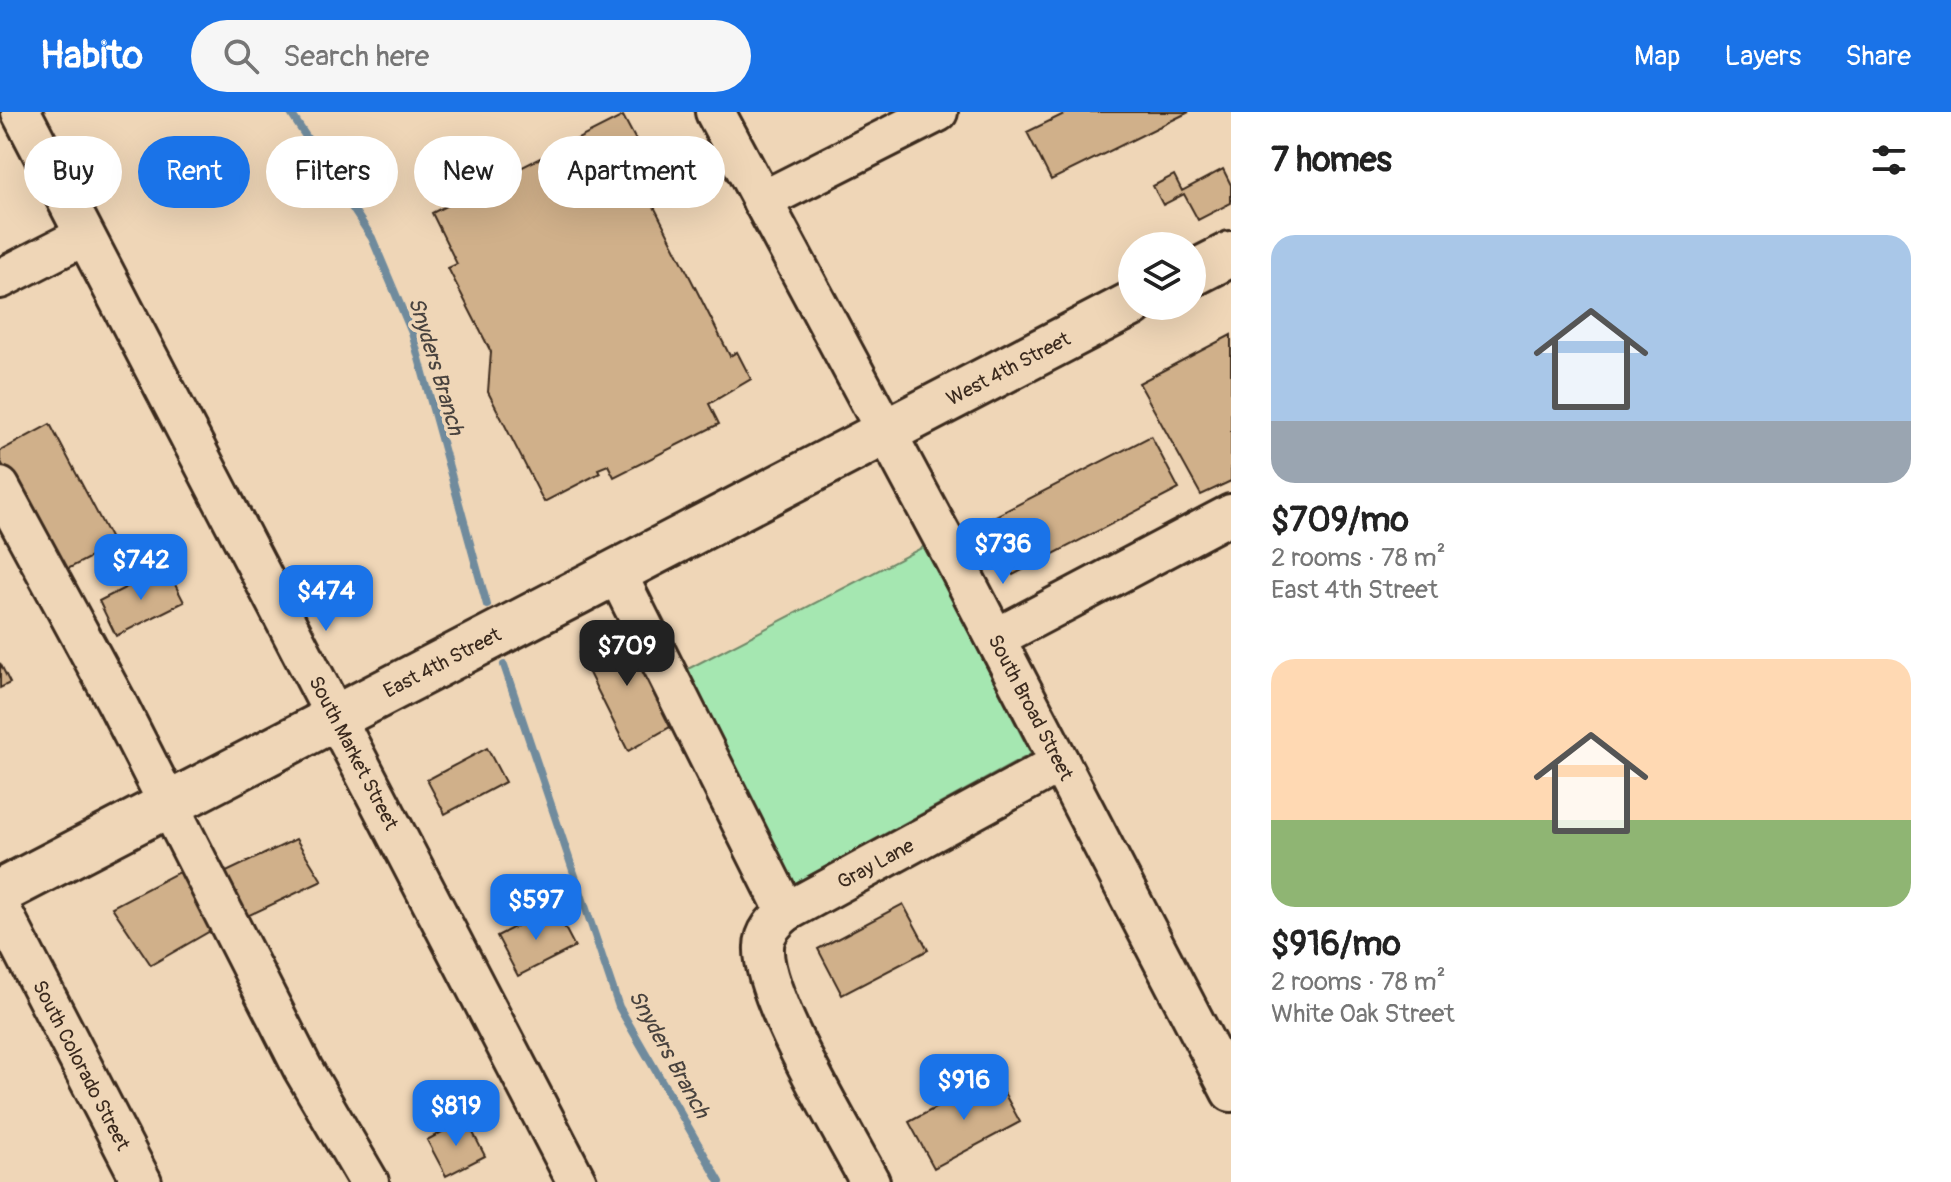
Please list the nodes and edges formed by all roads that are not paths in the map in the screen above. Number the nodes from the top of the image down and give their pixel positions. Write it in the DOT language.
graph roads {
  1 [pos="21,112"];
  2 [pos="715,112"];
  3 [pos="938,112"];
  4 [pos="762,201"];
  5 [pos="84,236"];
  6 [pos="1231,254"];
  7 [pos="1206,267"];
  8 [pos="0,279"];
  9 [pos="1118,311"];
  10 [pos="886,433"];
  11 [pos="0,487"];
  12 [pos="1231,514"];
  13 [pos="616,572"];
  14 [pos="996,638"];
  15 [pos="336,718"];
  16 [pos="1060,763"];
  17 [pos="169,804"];
  18 [pos="0,892"];
  19 [pos="0,907"];
  20 [pos="786,912"];
  21 [pos="1226,1072"];
  22 [pos="142,1182"];
  23 [pos="369,1182"];
  24 [pos="577,1182"];
  25 [pos="870,1182"];
  1 -- 5 [label="street, South Market Street"];
  2 -- 4 [label="street, South Broad Street"];
  3 -- 4 [label="street"];
  4 -- 10 [label="street, South Broad Street"];
  5 -- 8 [label="street"];
  5 -- 15 [label="street, South Market Street"];
  6 -- 7 [label="main road"];
  9 -- 10 [label="main road, West 4th Street"];
  10 -- 13 [label="main road, East 4th Street"];
  10 -- 14 [label="street, South Broad Street"];
  11 -- 17 [label="street"];
  12 -- 14 [label="street"];
  13 -- 15 [label="main road, East 4th Street"];
  13 -- 20 [label="street"];
  14 -- 16 [label="street, South Broad Street"];
  15 -- 17 [label="main road, East 4th Street"];
  15 -- 24 [label="street, South Market Street"];
  16 -- 20 [label="street, Gray Lane"];
  16 -- 21 [label="street, South Broad Street"];
  17 -- 18 [label="main road, East 4th Street"];
  17 -- 23 [label="street"];
  19 -- 22 [label="street, South Colorado Street"];
  20 -- 25 [label="street, Gray Lane"];
}
